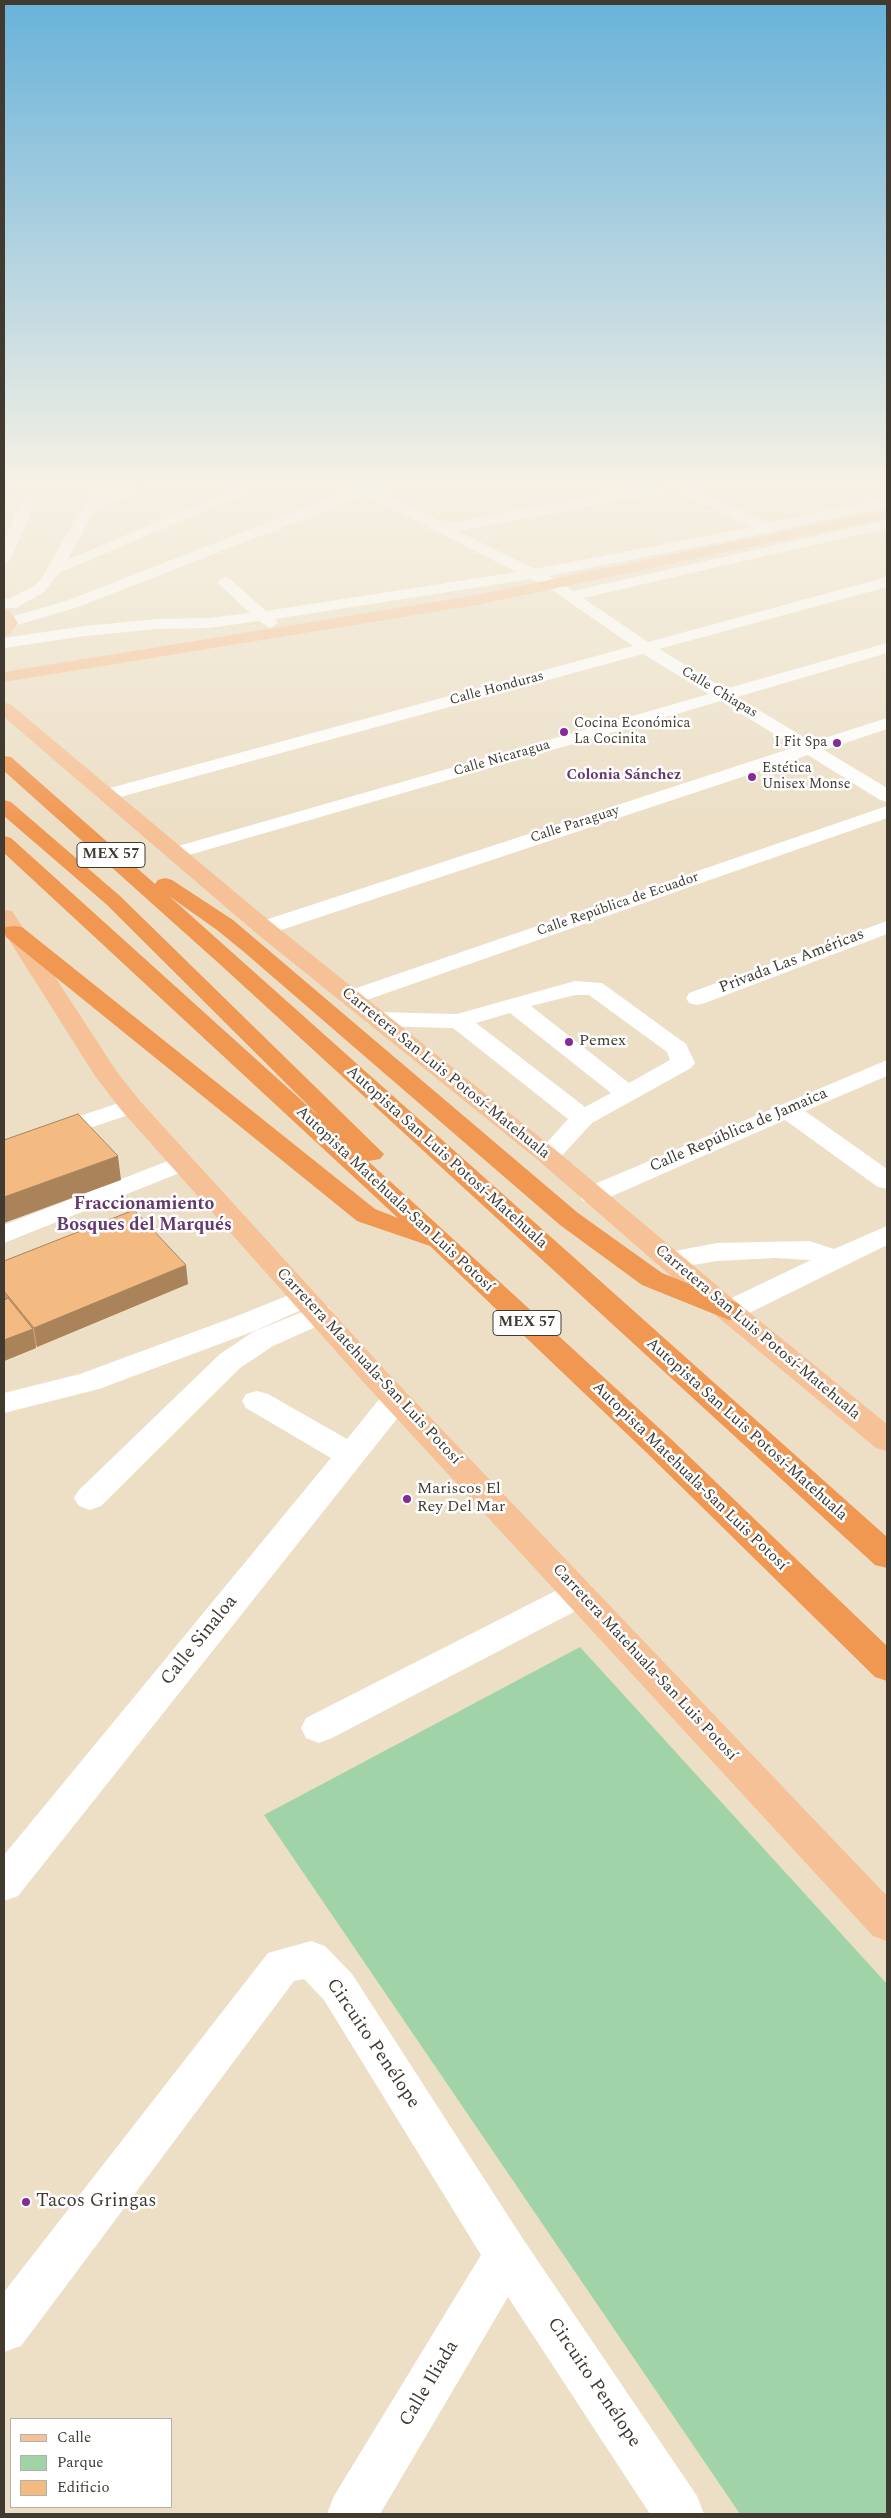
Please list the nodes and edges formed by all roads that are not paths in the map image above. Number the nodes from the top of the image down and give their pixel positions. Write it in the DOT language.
graph roads {
  1 [pos="30,596"];
  2 [pos="39,596"];
  3 [pos="93,596"];
  4 [pos="239,596"];
  5 [pos="451,596"];
  6 [pos="492,596"];
  7 [pos="570,596"];
  8 [pos="838,596"];
  9 [pos="5,615"];
  10 [pos="271,625"];
  11 [pos="4,643"];
  12 [pos="646,648"];
  13 [pos="887,648"];
  14 [pos="4,670"];
  15 [pos="4,677"];
  16 [pos="724,695"];
  17 [pos="4,708"];
  18 [pos="4,722"];
  19 [pos="887,723"];
  20 [pos="26,728"];
  21 [pos="809,748"];
  22 [pos="4,761"];
  23 [pos="106,795"];
  24 [pos="887,796"];
  25 [pos="4,806"];
  26 [pos="887,812"];
  27 [pos="4,842"];
  28 [pos="175,853"];
  29 [pos="9,924"];
  30 [pos="887,927"];
  31 [pos="249,946"];
  32 [pos="350,998"];
  33 [pos="697,998"];
  34 [pos="513,1004"];
  35 [pos="376,1019"];
  36 [pos="459,1021"];
  37 [pos="887,1067"];
  38 [pos="627,1092"];
  39 [pos="131,1106"];
  40 [pos="787,1110"];
  41 [pos="582,1118"];
  42 [pos="4,1149"];
  43 [pos="548,1156"];
  44 [pos="183,1163"];
  45 [pos="887,1180"];
  46 [pos="592,1195"];
  47 [pos="418,1221"];
  48 [pos="887,1234"];
  49 [pos="4,1235"];
  50 [pos="441,1242"];
  51 [pos="835,1259"];
  52 [pos="669,1260"];
  53 [pos="312,1306"];
  54 [pos="729,1311"];
  55 [pos="396,1399"];
  56 [pos="258,1401"];
  57 [pos="5,1403"];
  58 [pos="887,1440"];
  59 [pos="350,1455"];
  60 [pos="90,1498"];
  61 [pos="887,1556"];
  62 [pos="579,1594"];
  63 [pos="887,1667"];
  64 [pos="319,1728"];
  65 [pos="4,1884"];
  66 [pos="887,1923"];
  67 [pos="507,2255"];
  68 [pos="4,2329"];
  69 [pos="352,2514"];
  70 [pos="679,2514"];
  1 -- 9 [label="street"];
  2 -- 9 [label="street"];
  3 -- 9 [label="street"];
  4 -- 10 [label="street"];
  5 -- 10 [label="street"];
  6 -- 10 [label="main road"];
  7 -- 12 [label="street, Calle Chiapas"];
  8 -- 12 [label="street, Calle Honduras"];
  10 -- 11 [label="street"];
  10 -- 14 [label="main road"];
  10 -- 15 [label="main road"];
  12 -- 16 [label="street, Calle Chiapas"];
  12 -- 23 [label="street, Calle Honduras"];
  13 -- 16 [label="street, Calle Nicaragua"];
  16 -- 21 [label="street, Calle Chiapas"];
  16 -- 28 [label="street, Calle Nicaragua"];
  17 -- 20 [label="main road, Carretera San Luis Potosí-Matehuala"];
  18 -- 20 [label="main road"];
  19 -- 21 [label="street, Calle Paraguay"];
  20 -- 23 [label="main road, Carretera San Luis Potosí-Matehuala"];
  21 -- 24 [label="street, Calle Chiapas"];
  21 -- 31 [label="street, Calle Paraguay"];
  22 -- 31 [label="highway, Autopista San Luis Potosí-Matehuala / MEX 57"];
  23 -- 28 [label="main road, Carretera San Luis Potosí-Matehuala"];
  25 -- 47 [label="highway"];
  26 -- 32 [label="street, Calle República de Ecuador"];
  27 -- 47 [label="highway, Autopista Matehuala-San Luis Potosí / MEX 57"];
  28 -- 31 [label="main road, Carretera San Luis Potosí-Matehuala"];
  29 -- 39 [label="main road, Carretera Matehuala-San Luis Potosí"];
  29 -- 50 [label="highway"];
  30 -- 33 [label="street, Privada Las Américas"];
  31 -- 32 [label="main road, Carretera San Luis Potosí-Matehuala"];
  31 -- 54 [label="highway"];
  31 -- 61 [label="highway, Autopista San Luis Potosí-Matehuala / MEX 57"];
  32 -- 35 [label="main road, Carretera San Luis Potosí-Matehuala"];
  34 -- 36 [label="street"];
  34 -- 38 [label="street"];
  34 -- 38 [label="street"];
  35 -- 36 [label="street"];
  35 -- 43 [label="main road, Carretera San Luis Potosí-Matehuala"];
  36 -- 41 [label="street"];
  37 -- 40 [label="street, Calle República de Jamaica"];
  38 -- 41 [label="street"];
  39 -- 42 [label="street"];
  39 -- 44 [label="main road, Carretera Matehuala-San Luis Potosí"];
  40 -- 45 [label="street"];
  40 -- 46 [label="street, Calle República de Jamaica"];
  41 -- 43 [label="street"];
  43 -- 46 [label="main road, Carretera San Luis Potosí-Matehuala"];
  44 -- 49 [label="street"];
  44 -- 53 [label="main road, Carretera Matehuala-San Luis Potosí"];
  46 -- 52 [label="main road, Carretera San Luis Potosí-Matehuala"];
  47 -- 50 [label="highway, Autopista Matehuala-San Luis Potosí / MEX 57"];
  48 -- 51 [label="street"];
  50 -- 63 [label="highway, Autopista Matehuala-San Luis Potosí / MEX 57"];
  51 -- 52 [label="street"];
  51 -- 54 [label="street"];
  52 -- 54 [label="main road, Carretera San Luis Potosí-Matehuala"];
  53 -- 55 [label="main road, Carretera Matehuala-San Luis Potosí"];
  53 -- 57 [label="street"];
  53 -- 60 [label="street"];
  54 -- 58 [label="main road, Carretera San Luis Potosí-Matehuala"];
  55 -- 59 [label="street, Calle Sinaloa"];
  55 -- 62 [label="main road, Carretera Matehuala-San Luis Potosí"];
  56 -- 59 [label="street"];
  59 -- 65 [label="street, Calle Sinaloa"];
  62 -- 64 [label="street"];
  62 -- 66 [label="main road, Carretera Matehuala-San Luis Potosí"];
  67 -- 68 [label="street, Circuito Penélope"];
  67 -- 69 [label="street, Calle Iliada"];
  67 -- 70 [label="street, Circuito Penélope"];
}
